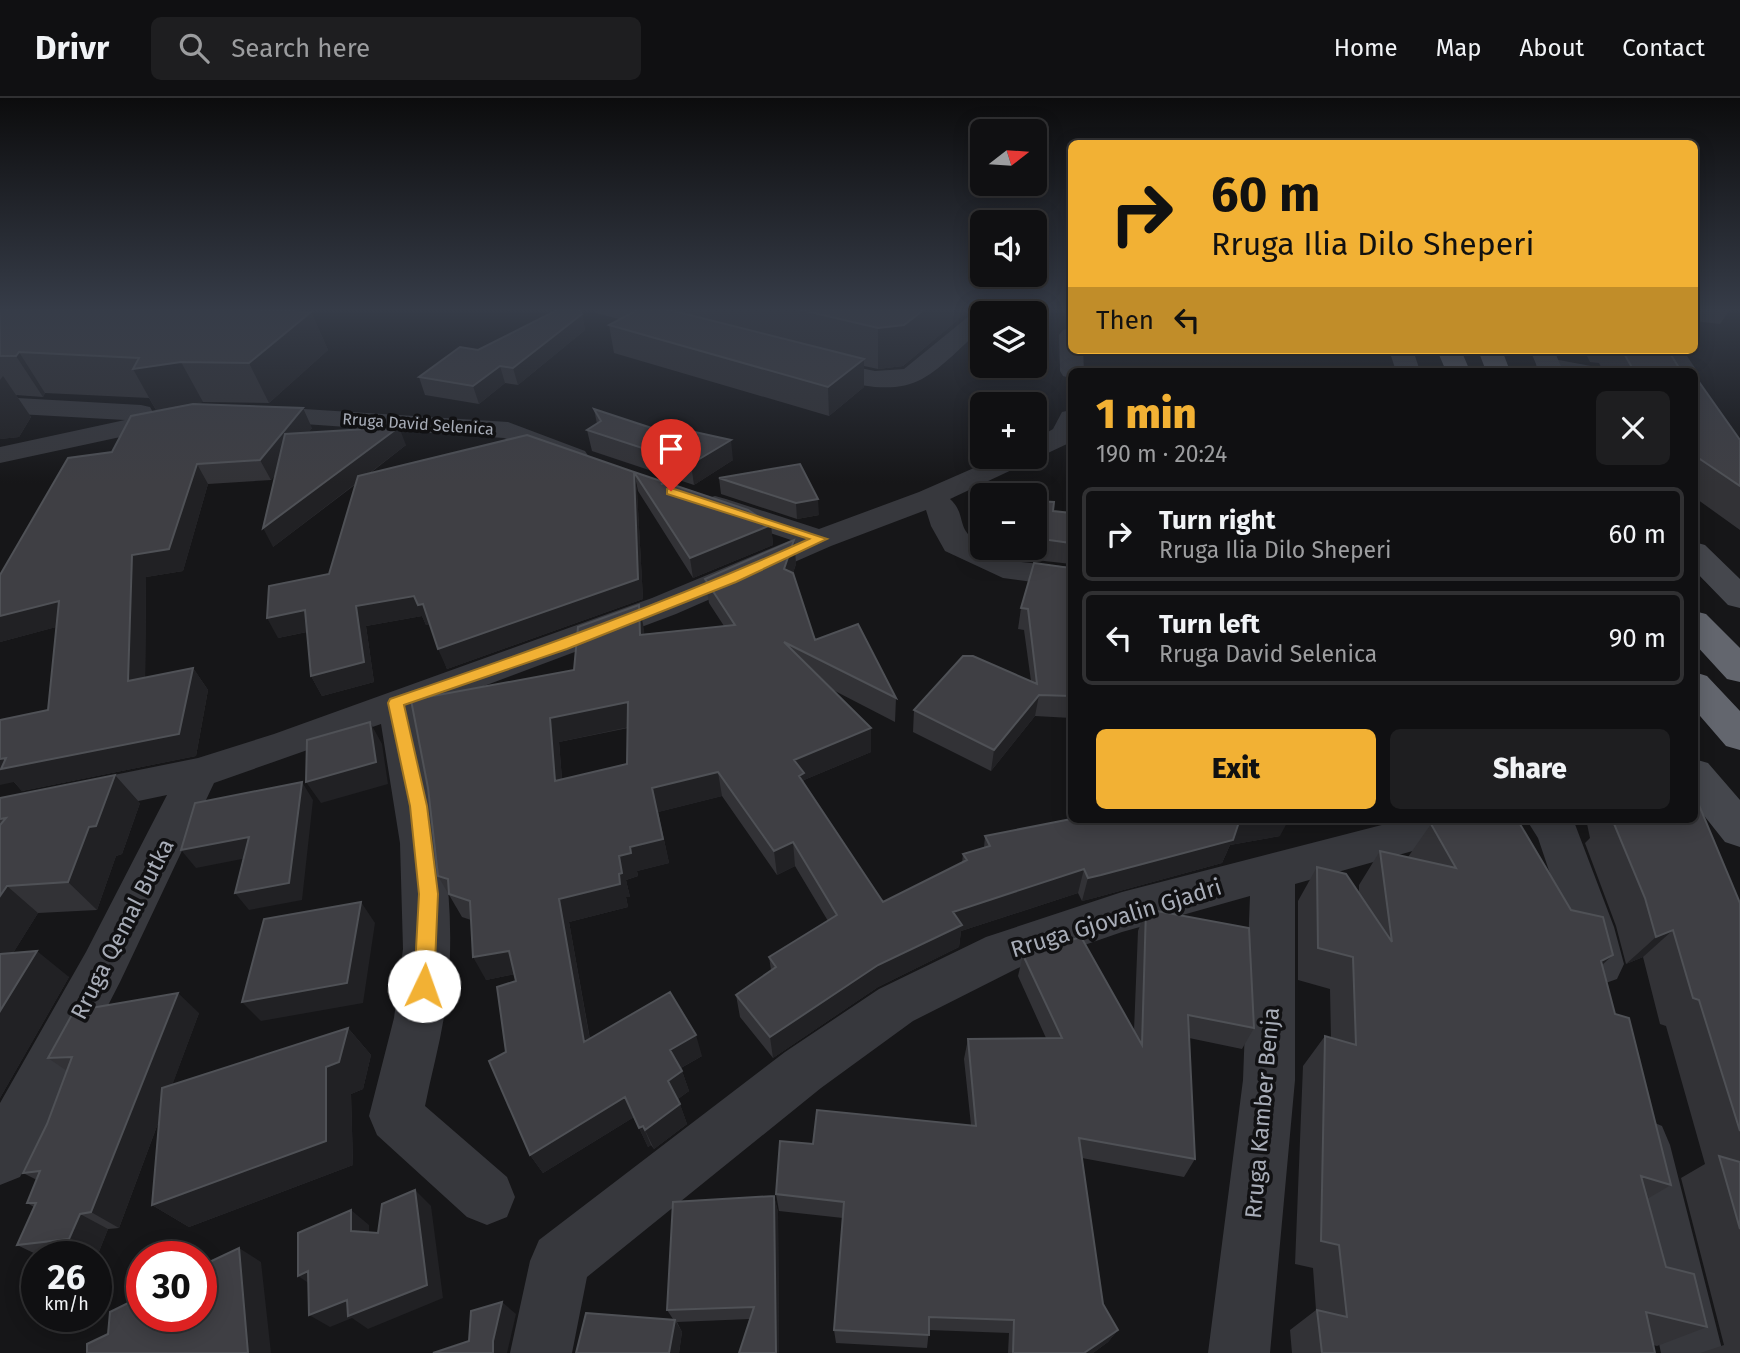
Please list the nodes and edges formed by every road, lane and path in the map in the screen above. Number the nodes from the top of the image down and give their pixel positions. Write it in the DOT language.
graph roads {
  1 [pos="822,367"];
  2 [pos="922,367"];
  3 [pos="0,405"];
  4 [pos="203,413"];
  5 [pos="234,413"];
  6 [pos="159,420"];
  7 [pos="1068,430"];
  8 [pos="1047,443"];
  9 [pos="0,456"];
  10 [pos="604,468"];
  11 [pos="995,469"];
  12 [pos="691,498"];
  13 [pos="929,498"];
  14 [pos="820,539"];
  15 [pos="1698,556"];
  16 [pos="1068,577"];
  17 [pos="1740,598"];
  18 [pos="1698,626"];
  19 [pos="1740,670"];
  20 [pos="1698,689"];
  21 [pos="396,703"];
  22 [pos="1740,736"];
  23 [pos="198,773"];
  24 [pos="1698,779"];
  25 [pos="0,814"];
  26 [pos="1454,823"];
  27 [pos="1551,823"];
  28 [pos="1740,830"];
  29 [pos="1273,873"];
  30 [pos="1610,1007"];
  31 [pos="1632,1100"];
  32 [pos="0,1157"];
  33 [pos="487,1197"];
  34 [pos="541,1353"];
  35 [pos="1239,1353"];
  36 [pos="1692,1353"];
  1 -- 2 [label="street"];
  3 -- 6 [label="street"];
  4 -- 6 [label="street"];
  5 -- 10 [label="street, Rruga David Selenica"];
  6 -- 9 [label="street"];
  7 -- 8 [label="street"];
  11 -- 13 [label="street"];
  12 -- 14 [label="street"];
  13 -- 14 [label="street"];
  13 -- 16 [label="street"];
  14 -- 21 [label="street"];
  15 -- 17 [label="main road"];
  18 -- 19 [label="highway"];
  20 -- 22 [label="highway"];
  21 -- 23 [label="street"];
  21 -- 33 [label="street"];
  23 -- 25 [label="street"];
  23 -- 32 [label="street, Rruga Qemal Butka"];
  24 -- 28 [label="main road"];
  26 -- 29 [label="street, Rruga Gjovalin Gjadri"];
  27 -- 30 [label="street"];
  29 -- 34 [label="street, Rruga Gjovalin Gjadri"];
  29 -- 35 [label="street, Rruga Kamber Benja"];
  31 -- 36 [label="street"];
}
